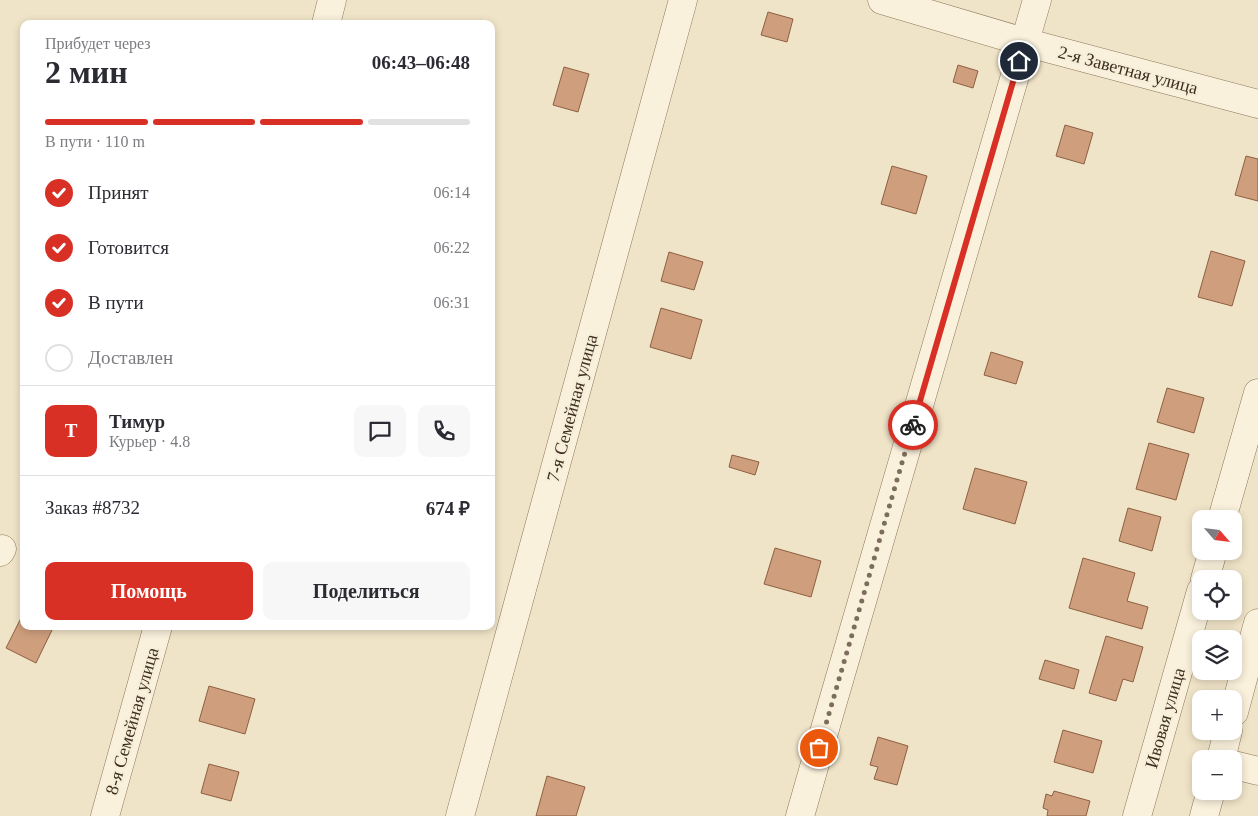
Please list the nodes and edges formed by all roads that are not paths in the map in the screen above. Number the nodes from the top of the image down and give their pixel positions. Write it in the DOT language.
graph roads {
  1 [pos="332,0"];
  2 [pos="683,0"];
  3 [pos="882,0"];
  4 [pos="1037,0"];
  5 [pos="327,20"];
  6 [pos="1024,42"];
  7 [pos="1258,104"];
  8 [pos="1258,393"];
  9 [pos="1225,510"];
  10 [pos="1193,620"];
  11 [pos="1258,622"];
  12 [pos="157,630"];
  13 [pos="1240,690"];
  14 [pos="1242,767"];
  15 [pos="1258,771"];
  16 [pos="1209,800"];
  17 [pos="105,816"];
  18 [pos="460,816"];
  19 [pos="800,816"];
  20 [pos="1137,816"];
  21 [pos="1204,816"];
  1 -- 5 [label="street"];
  2 -- 18 [label="street, 7-я Семейная улица"];
  3 -- 6 [label="street, 2-я Заветная улица"];
  4 -- 6 [label="street"];
  6 -- 7 [label="street, 2-я Заветная улица"];
  6 -- 19 [label="street"];
  8 -- 9 [label="street"];
  10 -- 20 [label="street, Ивовая улица"];
  11 -- 13 [label="street"];
  12 -- 17 [label="street, 8-я Семейная улица"];
  14 -- 15 [label="street"];
  16 -- 21 [label="street"];
}
